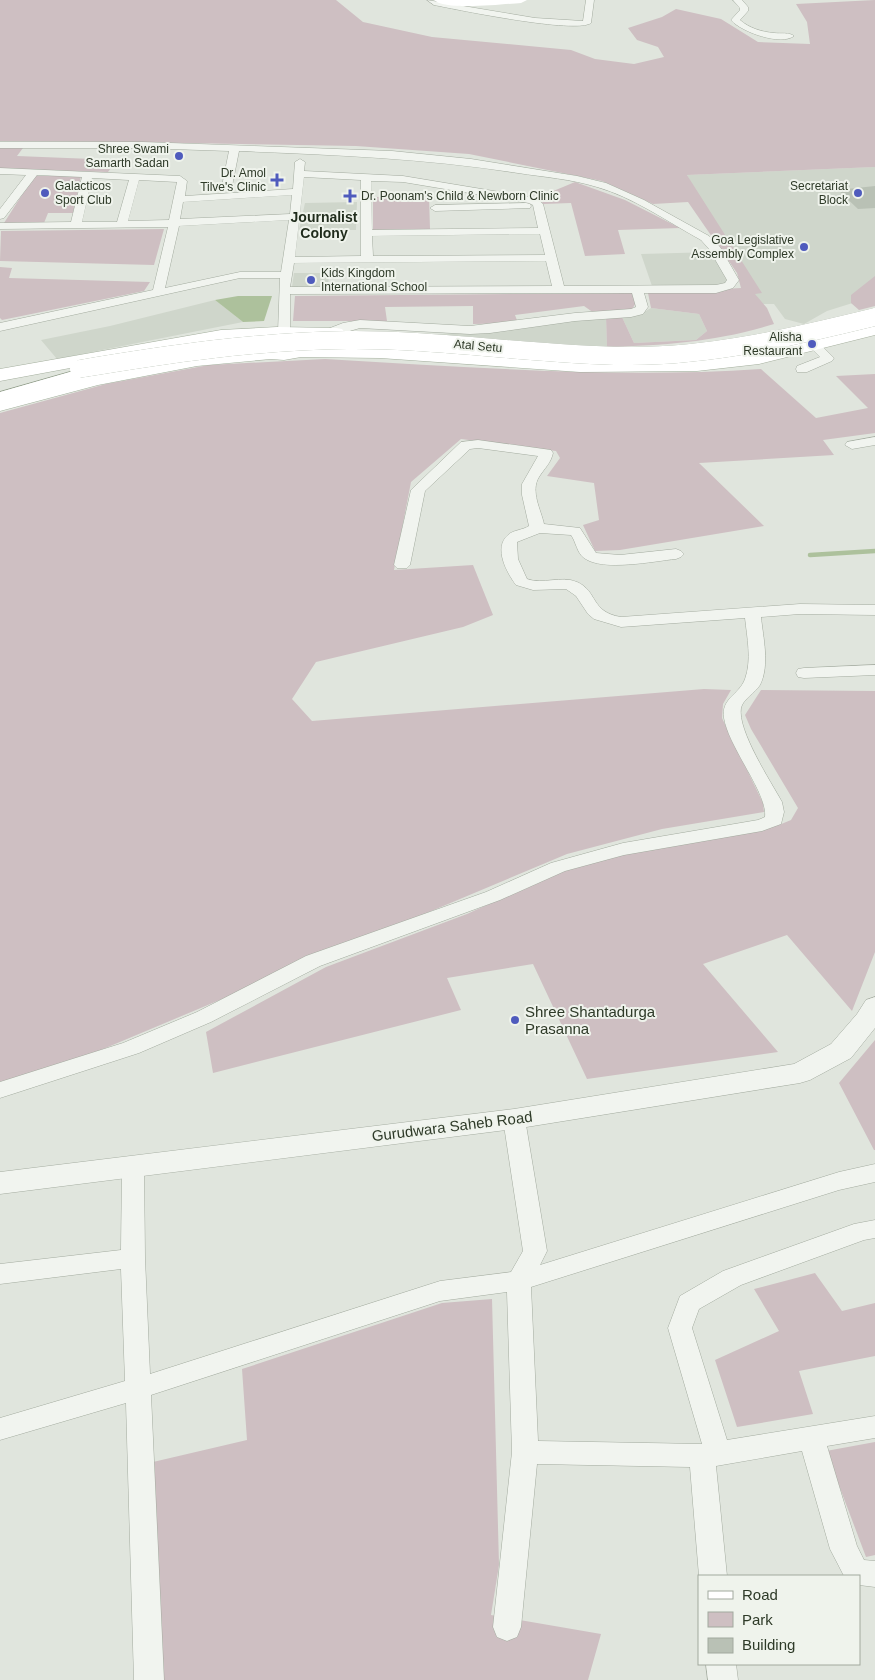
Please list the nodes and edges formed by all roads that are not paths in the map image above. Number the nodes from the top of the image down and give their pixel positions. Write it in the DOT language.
graph roads {
  1 [pos="431,0"];
  2 [pos="440,0"];
  3 [pos="521,0"];
  4 [pos="590,0"];
  5 [pos="737,0"];
  6 [pos="790,36"];
  7 [pos="0,145"];
  8 [pos="234,149"];
  9 [pos="301,151"];
  10 [pos="471,162"];
  11 [pos="0,171"];
  12 [pos="34,172"];
  13 [pos="88,174"];
  14 [pos="298,174"];
  15 [pos="135,176"];
  16 [pos="366,176"];
  17 [pos="227,186"];
  18 [pos="298,192"];
  19 [pos="179,199"];
  20 [pos="538,206"];
  21 [pos="435,208"];
  22 [pos="0,216"];
  23 [pos="293,217"];
  24 [pos="174,223"];
  25 [pos="122,225"];
  26 [pos="0,226"];
  27 [pos="76,226"];
  28 [pos="544,231"];
  29 [pos="367,233"];
  30 [pos="550,258"];
  31 [pos="288,260"];
  32 [pos="367,260"];
  33 [pos="286,275"];
  34 [pos="637,289"];
  35 [pos="558,290"];
  36 [pos="284,291"];
  37 [pos="158,294"];
  38 [pos="875,312"];
  39 [pos="875,317"];
  40 [pos="875,326"];
  41 [pos="0,327"];
  42 [pos="875,330"];
  43 [pos="288,332"];
  44 [pos="328,332"];
  45 [pos="815,346"];
  46 [pos="301,352"];
  47 [pos="272,354"];
  48 [pos="802,369"];
  49 [pos="80,372"];
  50 [pos="0,375"];
  51 [pos="0,389"];
  52 [pos="0,398"];
  53 [pos="0,405"];
  54 [pos="875,441"];
  55 [pos="852,445"];
  56 [pos="537,528"];
  57 [pos="676,554"];
  58 [pos="402,565"];
  59 [pos="875,610"];
  60 [pos="753,613"];
  61 [pos="875,670"];
  62 [pos="804,673"];
  63 [pos="875,1006"];
  64 [pos="0,1090"];
  65 [pos="514,1119"];
  66 [pos="133,1166"];
  67 [pos="875,1173"];
  68 [pos="0,1183"];
  69 [pos="875,1229"];
  70 [pos="133,1258"];
  71 [pos="0,1274"];
  72 [pos="519,1281"];
  73 [pos="138,1388"];
  74 [pos="875,1427"];
  75 [pos="0,1429"];
  76 [pos="811,1438"];
  77 [pos="525,1452"];
  78 [pos="710,1455"];
  79 [pos="875,1574"];
  80 [pos="713,1575"];
  81 [pos="507,1627"];
  82 [pos="721,1665"];
  83 [pos="150,1680"];
  84 [pos="723,1680"];
  1 -- 4 [label="street"];
  2 -- 3 [label="main road"];
  5 -- 6 [label="street"];
  7 -- 8 [label="street"];
  8 -- 9 [label="street"];
  8 -- 17 [label="street"];
  9 -- 10 [label="street"];
  9 -- 14 [label="street"];
  10 -- 21 [label="street"];
  10 -- 34 [label="street"];
  11 -- 12 [label="street"];
  12 -- 13 [label="street"];
  12 -- 22 [label="street"];
  13 -- 15 [label="street"];
  13 -- 27 [label="street"];
  14 -- 16 [label="street"];
  14 -- 18 [label="street"];
  15 -- 19 [label="street"];
  15 -- 25 [label="street"];
  16 -- 21 [label="street"];
  16 -- 29 [label="street"];
  18 -- 19 [label="street"];
  18 -- 23 [label="street"];
  19 -- 24 [label="street"];
  20 -- 21 [label="street"];
  20 -- 21 [label="street"];
  20 -- 28 [label="street"];
  21 -- 28 [label="street"];
  21 -- 29 [label="street"];
  23 -- 24 [label="street"];
  23 -- 31 [label="street"];
  24 -- 25 [label="street"];
  24 -- 37 [label="street"];
  25 -- 27 [label="street"];
  26 -- 27 [label="street"];
  28 -- 30 [label="street"];
  29 -- 32 [label="street"];
  30 -- 32 [label="street"];
  30 -- 35 [label="street"];
  31 -- 32 [label="street"];
  31 -- 33 [label="street"];
  33 -- 36 [label="street"];
  33 -- 37 [label="street"];
  34 -- 35 [label="street"];
  34 -- 44 [label="street"];
  35 -- 36 [label="street"];
  36 -- 43 [label="street"];
  37 -- 41 [label="street"];
  38 -- 44 [label="main road"];
  39 -- 49 [label="main road, Atal Setu, bridge"];
  40 -- 49 [label="main road, Atal Setu"];
  42 -- 45 [label="main road"];
  43 -- 44 [label="main road"];
  43 -- 46 [label="main road"];
  43 -- 47 [label="main road"];
  43 -- 50 [label="main road"];
  45 -- 46 [label="main road"];
  45 -- 48 [label="street"];
  46 -- 47 [label="main road"];
  47 -- 53 [label="main road"];
  49 -- 51 [label="main road"];
  49 -- 52 [label="main road"];
  54 -- 55 [label="street"];
  56 -- 57 [label="street"];
  56 -- 58 [label="street"];
  56 -- 60 [label="street"];
  59 -- 60 [label="street"];
  60 -- 64 [label="street"];
  61 -- 62 [label="street"];
  63 -- 65 [label="street, Gurudwara Saheb Road"];
  65 -- 66 [label="street, Gurudwara Saheb Road"];
  65 -- 72 [label="street"];
  66 -- 68 [label="street, Gurudwara Saheb Road"];
  66 -- 70 [label="street"];
  67 -- 72 [label="street"];
  69 -- 78 [label="street"];
  70 -- 71 [label="street"];
  70 -- 73 [label="street"];
  72 -- 73 [label="street"];
  72 -- 77 [label="street"];
  73 -- 75 [label="street"];
  73 -- 83 [label="street"];
  74 -- 76 [label="street"];
  76 -- 78 [label="street"];
  76 -- 79 [label="street"];
  77 -- 78 [label="street"];
  77 -- 81 [label="street"];
  78 -- 80 [label="street"];
  82 -- 84 [label="street"];
}
